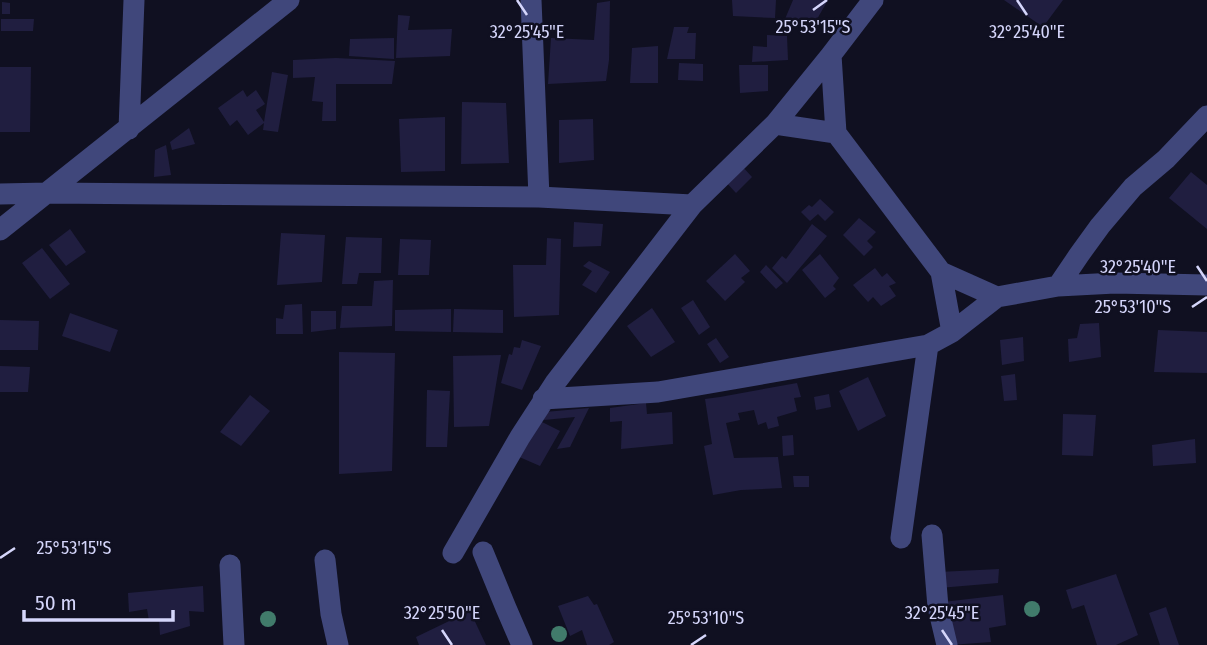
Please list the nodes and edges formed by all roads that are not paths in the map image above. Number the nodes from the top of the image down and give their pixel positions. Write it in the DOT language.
graph roads {
  1 [pos="134,0"];
  2 [pos="289,0"];
  3 [pos="531,0"];
  4 [pos="873,0"];
  5 [pos="831,55"];
  6 [pos="1207,116"];
  7 [pos="775,124"];
  8 [pos="129,129"];
  9 [pos="836,133"];
  10 [pos="48,193"];
  11 [pos="0,194"];
  12 [pos="538,197"];
  13 [pos="692,205"];
  14 [pos="0,230"];
  15 [pos="941,272"];
  16 [pos="1207,285"];
  17 [pos="1058,286"];
  18 [pos="997,297"];
  19 [pos="952,332"];
  20 [pos="928,345"];
  21 [pos="543,400"];
  22 [pos="932,535"];
  23 [pos="901,538"];
  24 [pos="483,552"];
  25 [pos="453,553"];
  26 [pos="325,560"];
  27 [pos="230,565"];
  28 [pos="234,645"];
  29 [pos="338,645"];
  30 [pos="522,645"];
  31 [pos="947,645"];
  1 -- 8 [label="street"];
  2 -- 8 [label="street"];
  3 -- 12 [label="street"];
  4 -- 5 [label="street"];
  5 -- 7 [label="street"];
  5 -- 9 [label="street"];
  6 -- 17 [label="street"];
  7 -- 9 [label="street"];
  7 -- 13 [label="street"];
  8 -- 10 [label="street"];
  9 -- 15 [label="street"];
  10 -- 11 [label="street"];
  10 -- 12 [label="street"];
  10 -- 14 [label="street"];
  12 -- 13 [label="street"];
  13 -- 21 [label="street"];
  15 -- 18 [label="street"];
  15 -- 19 [label="street"];
  16 -- 17 [label="street"];
  17 -- 18 [label="street"];
  18 -- 19 [label="street"];
  19 -- 20 [label="street"];
  20 -- 21 [label="street"];
  20 -- 23 [label="street"];
  21 -- 25 [label="street"];
  22 -- 31 [label="street"];
  24 -- 30 [label="street"];
  26 -- 29 [label="street"];
  27 -- 28 [label="street"];
}
